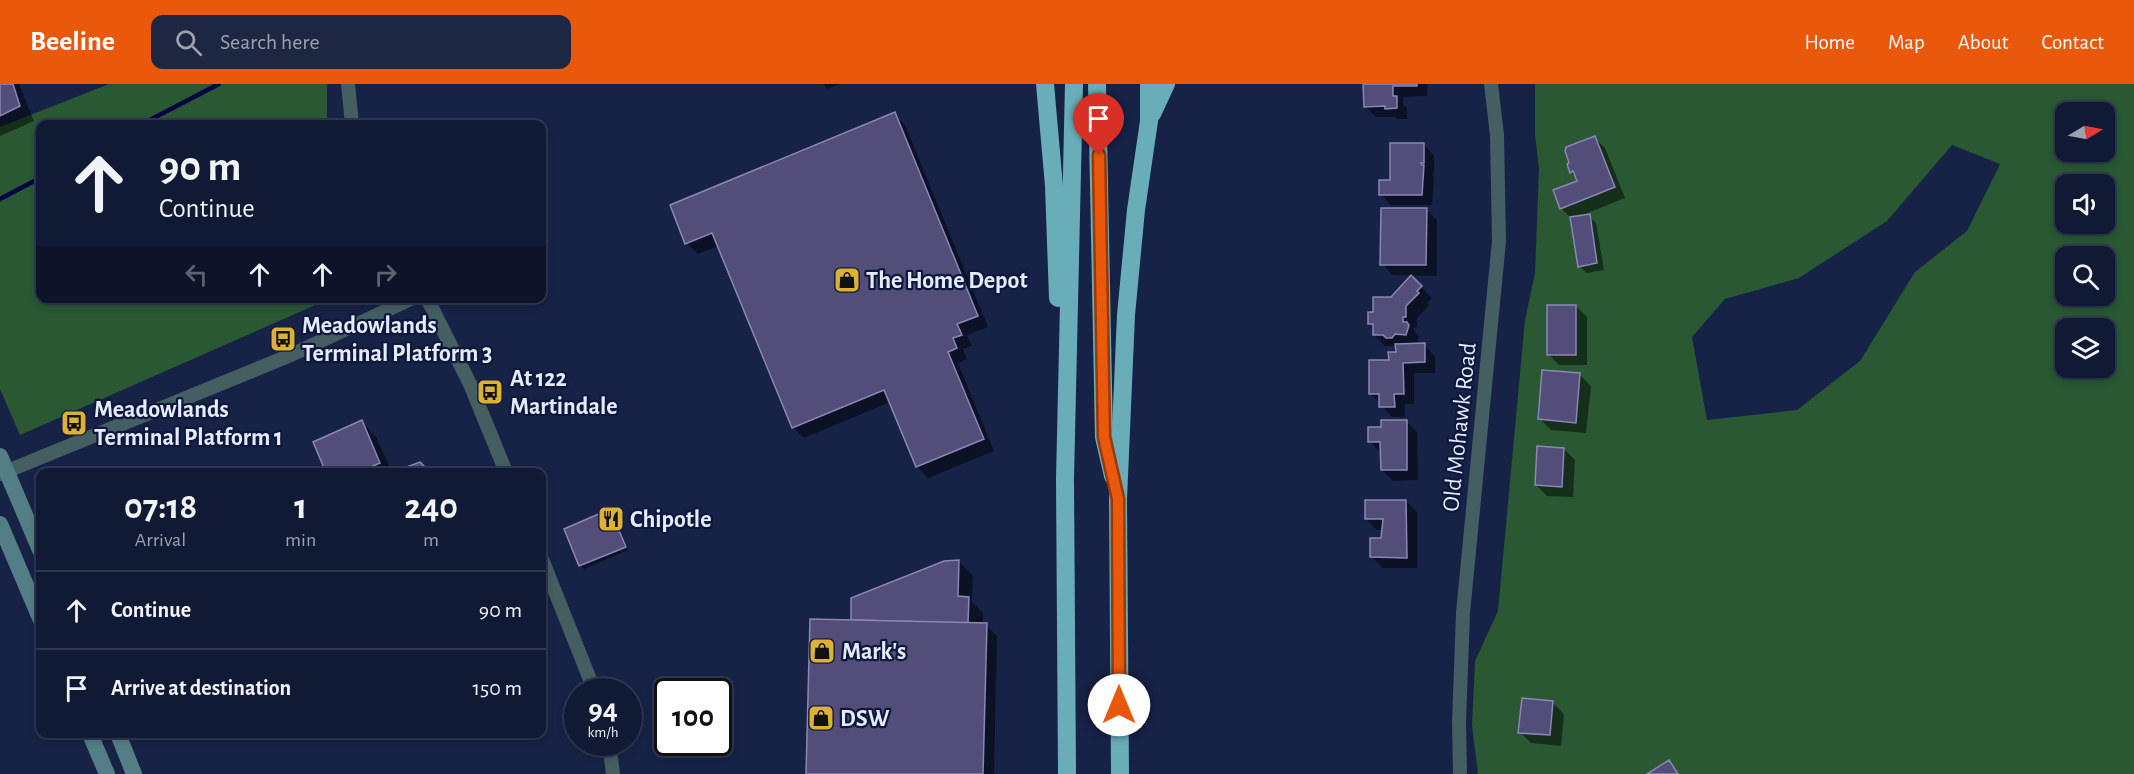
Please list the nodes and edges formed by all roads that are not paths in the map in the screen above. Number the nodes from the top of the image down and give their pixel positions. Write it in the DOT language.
graph roads {
  1 [pos="348,84"];
  2 [pos="1045,84"];
  3 [pos="1074,84"];
  4 [pos="1097,84"];
  5 [pos="1149,84"];
  6 [pos="1166,84"];
  7 [pos="1491,84"];
  8 [pos="352,120"];
  9 [pos="1149,121"];
  10 [pos="402,303"];
  11 [pos="430,303"];
  12 [pos="2,467"];
  13 [pos="504,468"];
  14 [pos="1065,479"];
  15 [pos="1118,499"];
  16 [pos="0,524"];
  17 [pos="36,541"];
  18 [pos="546,569"];
  19 [pos="36,609"];
  20 [pos="589,678"];
  21 [pos="92,738"];
  22 [pos="120,738"];
  23 [pos="611,756"];
  24 [pos="107,774"];
  25 [pos="134,774"];
  26 [pos="613,774"];
  27 [pos="1067,774"];
  28 [pos="1120,774"];
  29 [pos="1460,774"];
  1 -- 8 [label="street"];
  2 -- 14 [label="highway"];
  3 -- 14 [label="highway"];
  4 -- 15 [label="highway"];
  5 -- 9 [label="highway"];
  6 -- 9 [label="highway"];
  7 -- 29 [label="street, Old Mohawk Road"];
  9 -- 15 [label="highway"];
  10 -- 12 [label="street"];
  11 -- 13 [label="street"];
  12 -- 17 [label="main road"];
  14 -- 27 [label="highway"];
  15 -- 28 [label="highway"];
  16 -- 19 [label="main road"];
  18 -- 20 [label="street"];
  21 -- 24 [label="main road"];
  22 -- 25 [label="main road"];
  23 -- 26 [label="street"];
}
